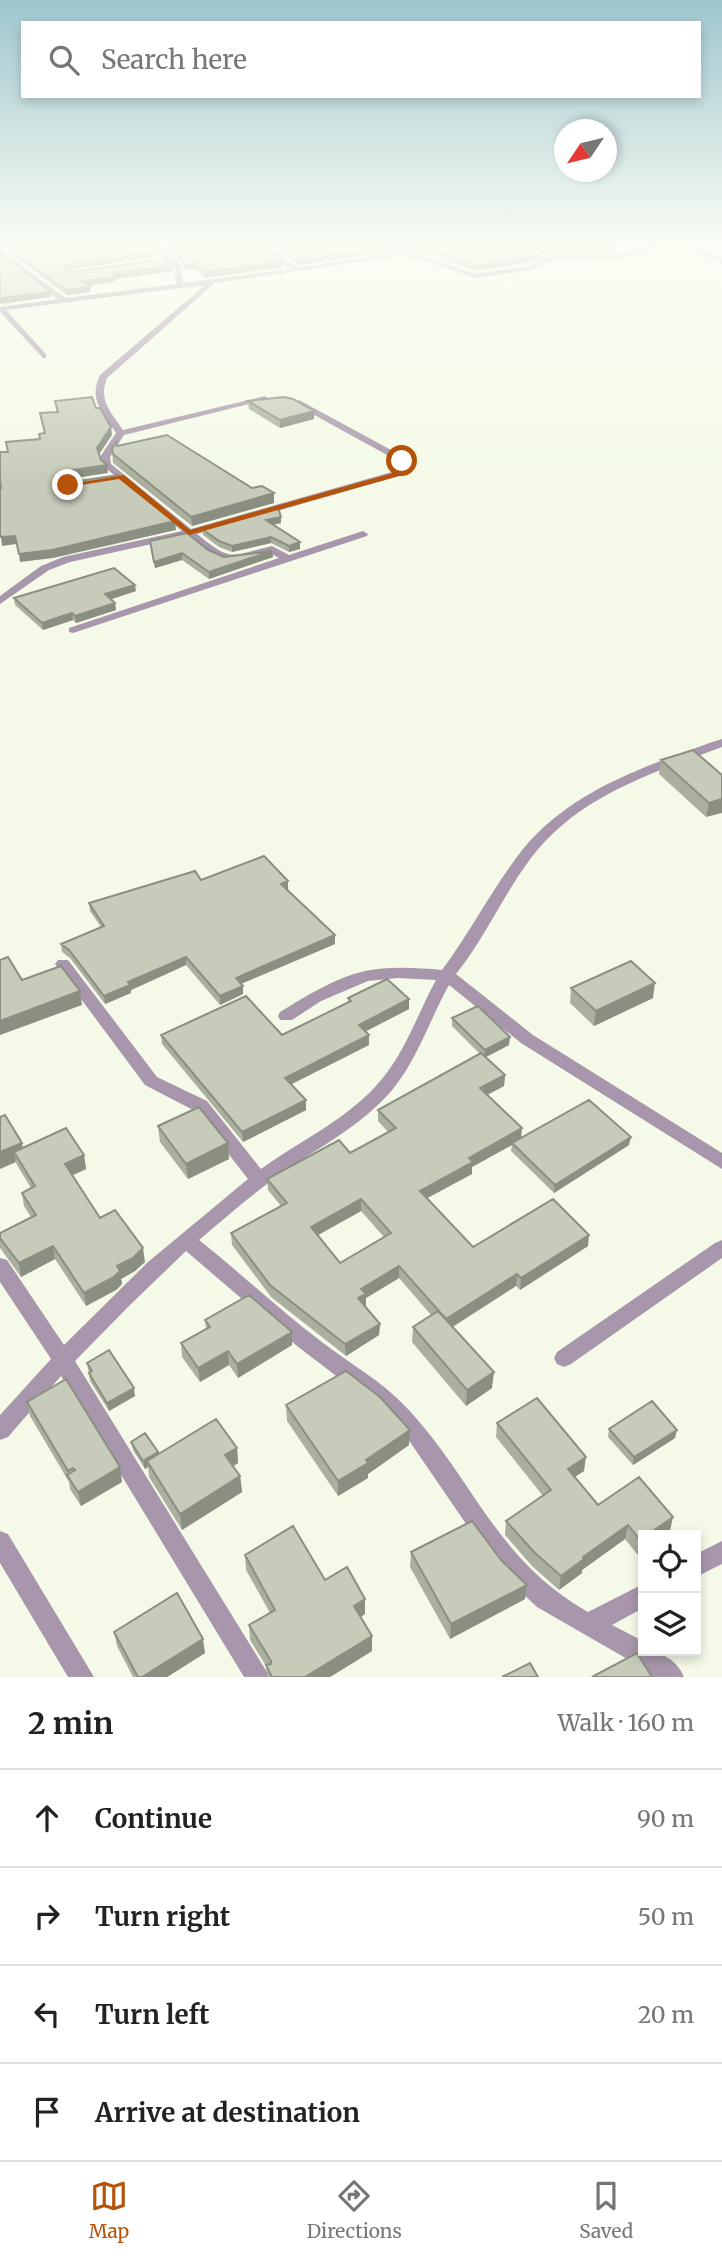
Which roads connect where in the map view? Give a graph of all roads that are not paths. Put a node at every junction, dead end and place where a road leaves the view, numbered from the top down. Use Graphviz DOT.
graph roads {
  1 [pos="16,325"];
  2 [pos="161,325"];
  3 [pos="43,356"];
  4 [pos="276,399"];
  5 [pos="291,400"];
  6 [pos="121,433"];
  7 [pos="121,477"];
  8 [pos="108,479"];
  9 [pos="189,533"];
  10 [pos="363,534"];
  11 [pos="289,560"];
  12 [pos="0,601"];
  13 [pos="73,630"];
  14 [pos="722,743"];
  15 [pos="63,964"];
  16 [pos="447,975"];
  17 [pos="286,1016"];
  18 [pos="722,1162"];
  19 [pos="259,1180"];
  20 [pos="186,1240"];
  21 [pos="722,1248"];
  22 [pos="0,1266"];
  23 [pos="564,1358"];
  24 [pos="62,1359"];
  25 [pos="0,1430"];
  26 [pos="0,1542"];
  27 [pos="722,1552"];
  28 [pos="701,1563"];
  29 [pos="638,1598"];
  30 [pos="588,1625"];
  31 [pos="82,1677"];
  32 [pos="258,1677"];
  33 [pos="672,1677"];
  1 -- 3 [label="street"];
  2 -- 6 [label="street"];
  4 -- 6 [label="street"];
  5 -- 9 [label="street"];
  6 -- 7 [label="street"];
  7 -- 8 [label="street"];
  7 -- 9 [label="street"];
  9 -- 11 [label="street"];
  9 -- 12 [label="street"];
  10 -- 11 [label="street"];
  11 -- 13 [label="street"];
  14 -- 16 [label="street"];
  15 -- 19 [label="street"];
  16 -- 17 [label="street"];
  16 -- 18 [label="street"];
  16 -- 19 [label="street"];
  19 -- 20 [label="street"];
  20 -- 24 [label="street"];
  20 -- 30 [label="street"];
  21 -- 23 [label="street"];
  22 -- 24 [label="street"];
  24 -- 25 [label="street"];
  24 -- 32 [label="street"];
  26 -- 31 [label="street"];
  27 -- 28 [label="street"];
  29 -- 30 [label="street"];
  30 -- 33 [label="street"];
}
